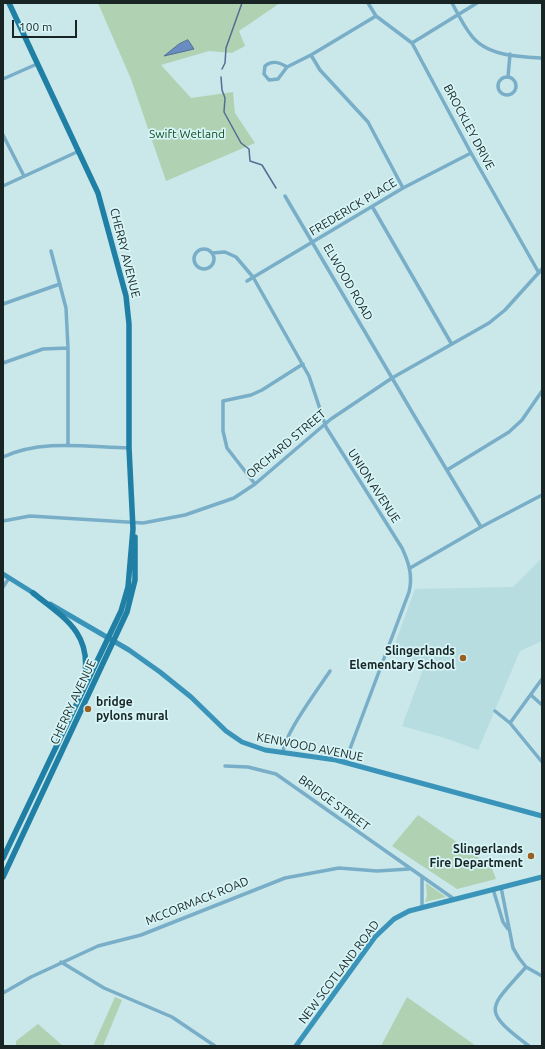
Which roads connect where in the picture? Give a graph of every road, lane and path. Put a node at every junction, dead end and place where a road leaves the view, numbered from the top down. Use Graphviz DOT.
graph roads {
  1 [pos="9,3"];
  2 [pos="368,3"];
  3 [pos="452,3"];
  4 [pos="477,3"];
  5 [pos="458,13"];
  6 [pos="376,16"];
  7 [pos="412,43"];
  8 [pos="510,54"];
  9 [pos="311,55"];
  10 [pos="542,58"];
  11 [pos="37,64"];
  12 [pos="286,67"];
  13 [pos="508,77"];
  14 [pos="3,79"];
  15 [pos="3,135"];
  16 [pos="79,152"];
  17 [pos="471,153"];
  18 [pos="24,176"];
  19 [pos="3,186"];
  20 [pos="403,188"];
  21 [pos="285,196"];
  22 [pos="373,208"];
  23 [pos="313,243"];
  24 [pos="51,251"];
  25 [pos="212,253"];
  26 [pos="542,269"];
  27 [pos="539,273"];
  28 [pos="253,277"];
  29 [pos="247,281"];
  30 [pos="60,284"];
  31 [pos="3,304"];
  32 [pos="452,343"];
  33 [pos="68,348"];
  34 [pos="3,363"];
  35 [pos="302,364"];
  36 [pos="392,378"];
  37 [pos="542,391"];
  38 [pos="325,424"];
  39 [pos="68,446"];
  40 [pos="129,448"];
  41 [pos="3,457"];
  42 [pos="447,470"];
  43 [pos="255,484"];
  44 [pos="542,495"];
  45 [pos="3,521"];
  46 [pos="133,526"];
  47 [pos="481,527"];
  48 [pos="410,568"];
  49 [pos="3,574"];
  50 [pos="9,578"];
  51 [pos="3,586"];
  52 [pos="33,593"];
  53 [pos="108,638"];
  54 [pos="114,642"];
  55 [pos="330,671"];
  56 [pos="542,679"];
  57 [pos="82,690"];
  58 [pos="531,694"];
  59 [pos="542,705"];
  60 [pos="495,711"];
  61 [pos="510,722"];
  62 [pos="283,752"];
  63 [pos="345,762"];
  64 [pos="542,762"];
  65 [pos="225,766"];
  66 [pos="542,816"];
  67 [pos="3,858"];
  68 [pos="409,869"];
  69 [pos="542,876"];
  70 [pos="3,877"];
  71 [pos="422,878"];
  72 [pos="501,887"];
  73 [pos="494,889"];
  74 [pos="454,899"];
  75 [pos="422,907"];
  76 [pos="508,929"];
  77 [pos="61,962"];
  78 [pos="526,967"];
  79 [pos="542,976"];
  80 [pos="3,993"];
  81 [pos="215,1046"];
  82 [pos="296,1046"];
  83 [pos="529,1046"];
  1 -- 11 [label="main road, CHERRY AVENUE"];
  2 -- 6 [label="street, BROCKLEY DRIVE"];
  3 -- 5 [label="street"];
  4 -- 5 [label="street"];
  5 -- 7 [label="street"];
  5 -- 8 [label="street"];
  6 -- 7 [label="street, BROCKLEY DRIVE"];
  6 -- 9 [label="street"];
  7 -- 17 [label="street, BROCKLEY DRIVE"];
  8 -- 10 [label="street"];
  8 -- 13 [label="street"];
  9 -- 12 [label="street"];
  9 -- 20 [label="street"];
  11 -- 14 [label="street"];
  11 -- 16 [label="main road, CHERRY AVENUE"];
  12 -- 12 [label="street"];
  13 -- 13 [label="street"];
  15 -- 18 [label="street"];
  16 -- 18 [label="street"];
  16 -- 40 [label="main road, CHERRY AVENUE"];
  17 -- 20 [label="street, FREDERICK PLACE"];
  17 -- 27 [label="street, BROCKLEY DRIVE"];
  18 -- 19 [label="street"];
  20 -- 22 [label="street, FREDERICK PLACE"];
  21 -- 23 [label="street, ELWOOD ROAD"];
  22 -- 23 [label="street, FREDERICK PLACE"];
  22 -- 32 [label="street"];
  23 -- 28 [label="street, FREDERICK PLACE"];
  23 -- 36 [label="street, ELWOOD ROAD"];
  24 -- 30 [label="street"];
  25 -- 25 [label="street, UNION AVENUE"];
  25 -- 28 [label="street, UNION AVENUE"];
  26 -- 27 [label="street, ORCHARD STREET"];
  27 -- 32 [label="street, ORCHARD STREET"];
  28 -- 29 [label="street, FREDERICK PLACE"];
  28 -- 35 [label="street, UNION AVENUE"];
  30 -- 31 [label="street"];
  30 -- 33 [label="street"];
  32 -- 36 [label="street, ORCHARD STREET"];
  33 -- 34 [label="street"];
  33 -- 39 [label="street"];
  35 -- 38 [label="street, UNION AVENUE"];
  35 -- 43 [label="street"];
  36 -- 38 [label="street, ORCHARD STREET"];
  36 -- 42 [label="street, ELWOOD ROAD"];
  37 -- 42 [label="street"];
  38 -- 43 [label="street, ORCHARD STREET"];
  38 -- 48 [label="street, UNION AVENUE"];
  39 -- 40 [label="street"];
  39 -- 41 [label="street"];
  40 -- 46 [label="main road, CHERRY AVENUE"];
  42 -- 47 [label="street, ELWOOD ROAD"];
  43 -- 46 [label="street, ORCHARD STREET"];
  44 -- 47 [label="street"];
  45 -- 46 [label="street, ORCHARD STREET"];
  46 -- 53 [label="main road, CHERRY AVENUE"];
  46 -- 54 [label="main road, CHERRY AVENUE"];
  47 -- 48 [label="street"];
  48 -- 63 [label="street, UNION AVENUE"];
  49 -- 50 [label="main road, KENWOOD AVENUE"];
  50 -- 51 [label="street"];
  50 -- 52 [label="main road, KENWOOD AVENUE"];
  52 -- 53 [label="main road, KENWOOD AVENUE"];
  52 -- 57 [label="main road"];
  53 -- 54 [label="main road, KENWOOD AVENUE"];
  53 -- 57 [label="main road, CHERRY AVENUE"];
  54 -- 62 [label="main road, KENWOOD AVENUE"];
  54 -- 70 [label="main road, CHERRY AVENUE"];
  55 -- 62 [label="street"];
  56 -- 58 [label="street"];
  57 -- 67 [label="main road, CHERRY AVENUE"];
  58 -- 59 [label="street"];
  58 -- 61 [label="street"];
  60 -- 61 [label="street"];
  61 -- 64 [label="street"];
  62 -- 63 [label="main road, KENWOOD AVENUE"];
  63 -- 66 [label="main road, KENWOOD AVENUE"];
  65 -- 68 [label="street, BRIDGE STREET"];
  68 -- 71 [label="street, BRIDGE STREET"];
  68 -- 77 [label="street, MCCORMACK ROAD"];
  69 -- 72 [label="main road, NEW SCOTLAND ROAD"];
  71 -- 74 [label="street, BRIDGE STREET"];
  71 -- 75 [label="street"];
  72 -- 73 [label="main road, NEW SCOTLAND ROAD"];
  72 -- 76 [label="street"];
  73 -- 74 [label="main road, NEW SCOTLAND ROAD"];
  73 -- 76 [label="street"];
  74 -- 75 [label="main road, NEW SCOTLAND ROAD"];
  75 -- 82 [label="main road, NEW SCOTLAND ROAD"];
  76 -- 78 [label="street"];
  77 -- 80 [label="street, MCCORMACK ROAD"];
  77 -- 81 [label="street"];
  78 -- 79 [label="street"];
  78 -- 83 [label="street"];
}
